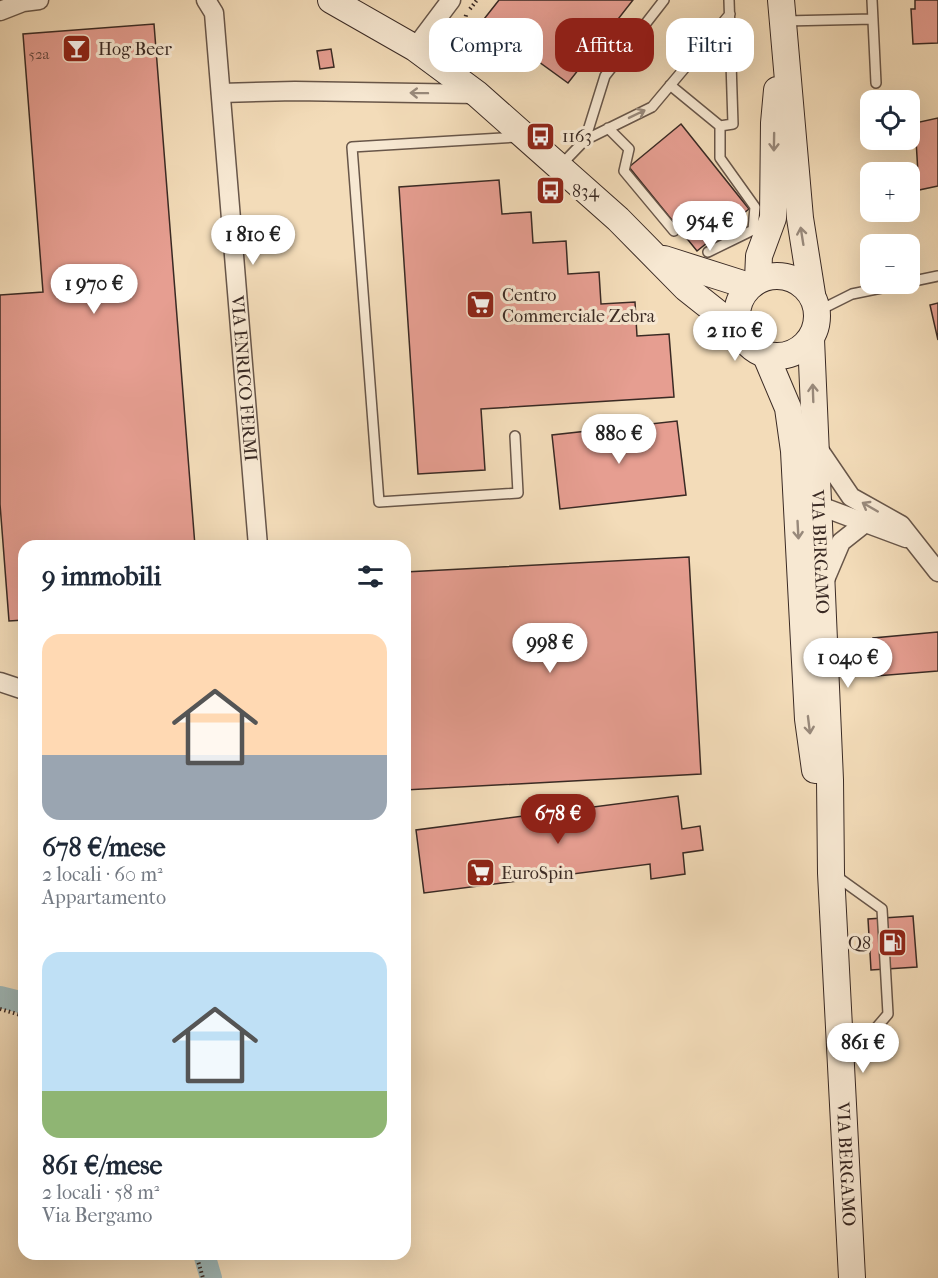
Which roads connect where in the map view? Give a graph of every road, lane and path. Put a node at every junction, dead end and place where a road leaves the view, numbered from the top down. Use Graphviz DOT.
graph roads {
  1 [pos="39,0"];
  2 [pos="206,0"];
  3 [pos="331,0"];
  4 [pos="451,0"];
  5 [pos="664,0"];
  6 [pos="729,0"];
  7 [pos="872,0"];
  8 [pos="781,10"];
  9 [pos="0,11"];
  10 [pos="730,14"];
  11 [pos="873,19"];
  12 [pos="415,48"];
  13 [pos="876,83"];
  14 [pos="670,84"];
  15 [pos="221,93"];
  16 [pos="477,94"];
  17 [pos="720,126"];
  18 [pos="608,128"];
  19 [pos="526,136"];
  20 [pos="585,140"];
  21 [pos="560,167"];
  22 [pos="674,231"];
  23 [pos="708,252"];
  24 [pos="658,257"];
  25 [pos="938,276"];
  26 [pos="920,280"];
  27 [pos="754,283"];
  28 [pos="860,292"];
  29 [pos="815,302"];
  30 [pos="739,330"];
  31 [pos="811,339"];
  32 [pos="766,356"];
  33 [pos="515,436"];
  34 [pos="805,449"];
  35 [pos="820,506"];
  36 [pos="865,524"];
  37 [pos="258,540"];
  38 [pos="915,543"];
  39 [pos="938,572"];
  40 [pos="822,586"];
  41 [pos="0,682"];
  42 [pos="18,688"];
  43 [pos="831,873"];
  44 [pos="0,1009"];
  45 [pos="18,1014"];
  46 [pos="841,1069"];
  47 [pos="198,1260"];
  48 [pos="203,1278"];
  49 [pos="852,1278"];
  1 -- 9 [label="street"];
  2 -- 15 [label="street, VIA ENRICO FERMI"];
  3 -- 12 [label="main road"];
  4 -- 12 [label="street"];
  5 -- 20 [label="lane"];
  6 -- 10 [label="lane"];
  7 -- 11 [label="lane"];
  8 -- 11 [label="lane"];
  8 -- 27 [label="main road, one-way"];
  29 -- 8 [label="main road, one-way"];
  10 -- 14 [label="lane"];
  10 -- 17 [label="lane"];
  11 -- 13 [label="lane"];
  12 -- 16 [label="main road"];
  14 -- 17 [label="lane"];
  18 -- 14 [label="lane, one-way"];
  16 -- 15 [label="street, one-way"];
  15 -- 37 [label="street, VIA ENRICO FERMI"];
  16 -- 19 [label="main road"];
  17 -- 23 [label="lane"];
  18 -- 20 [label="lane"];
  18 -- 22 [label="lane"];
  19 -- 21 [label="main road"];
  19 -- 33 [label="lane"];
  20 -- 21 [label="lane"];
  21 -- 24 [label="main road"];
  24 -- 27 [label="main road"];
  24 -- 30 [label="main road"];
  25 -- 26 [label="lane"];
  27 -- 29 [label="main road"];
  27 -- 30 [label="main road"];
  28 -- 29 [label="lane"];
  29 -- 31 [label="main road"];
  30 -- 32 [label="main road"];
  31 -- 32 [label="main road"];
  34 -- 31 [label="main road, VIA BERGAMO, one-way"];
  32 -- 34 [label="main road, VIA BERGAMO"];
  34 -- 35 [label="main road, VIA BERGAMO"];
  38 -- 34 [label="street, one-way"];
  34 -- 43 [label="main road, VIA BERGAMO, one-way"];
  35 -- 36 [label="street"];
  35 -- 40 [label="main road, VIA BERGAMO"];
  36 -- 38 [label="street"];
  36 -- 40 [label="street"];
  38 -- 39 [label="street"];
  40 -- 43 [label="main road, VIA BERGAMO"];
  41 -- 42 [label="street"];
  43 -- 46 [label="main road, VIA BERGAMO"];
  43 -- 46 [label="lane"];
  44 -- 45 [label="path"];
  46 -- 49 [label="main road, VIA BERGAMO"];
  47 -- 48 [label="path"];
}
